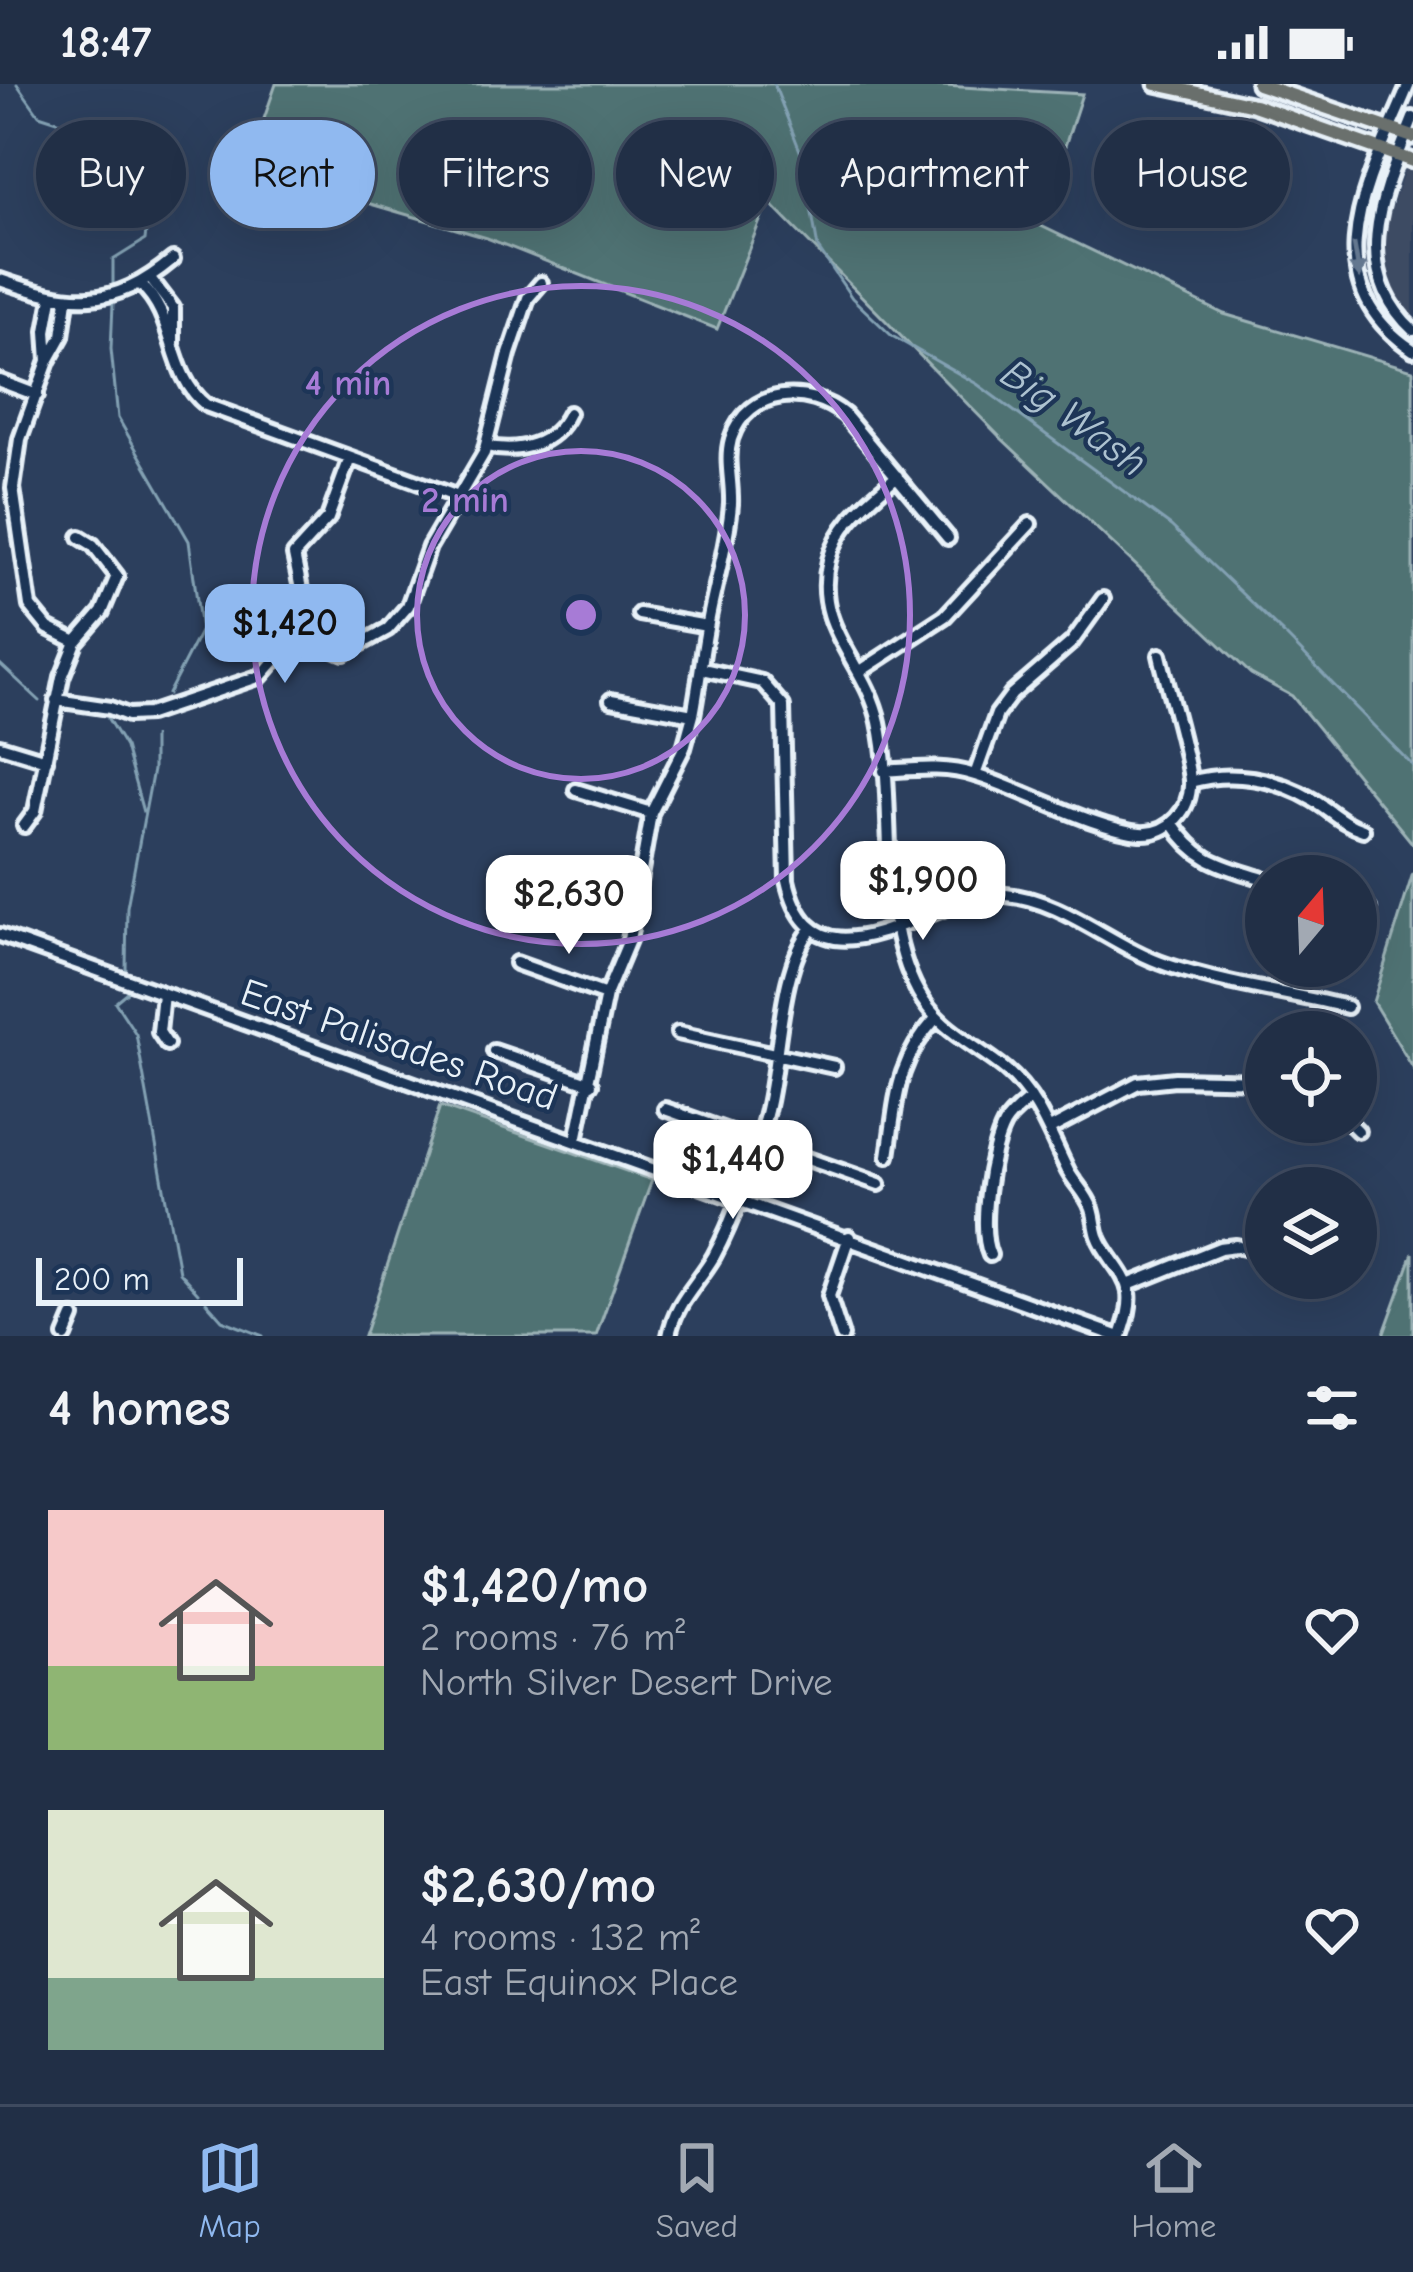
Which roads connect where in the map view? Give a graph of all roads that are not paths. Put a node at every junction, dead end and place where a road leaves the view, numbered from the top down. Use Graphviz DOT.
graph roads {
  1 [pos="1156,84"];
  2 [pos="1258,84"];
  3 [pos="1408,84"];
  4 [pos="1413,118"];
  5 [pos="1390,129"];
  6 [pos="1410,136"];
  7 [pos="1381,148"];
  8 [pos="1399,155"];
  9 [pos="1413,161"];
  10 [pos="173,259"];
  11 [pos="0,280"];
  12 [pos="146,281"];
  13 [pos="541,283"];
  14 [pos="52,298"];
  15 [pos="67,300"];
  16 [pos="1413,329"];
  17 [pos="1413,350"];
  18 [pos="48,361"];
  19 [pos="0,381"];
  20 [pos="37,395"];
  21 [pos="569,413"];
  22 [pos="486,446"];
  23 [pos="350,458"];
  24 [pos="897,476"];
  25 [pos="458,497"];
  26 [pos="1030,524"];
  27 [pos="80,537"];
  28 [pos="948,538"];
  29 [pos="1103,599"];
  30 [pos="639,614"];
  31 [pos="707,626"];
  32 [pos="292,632"];
  33 [pos="76,642"];
  34 [pos="1160,655"];
  35 [pos="702,669"];
  36 [pos="860,672"];
  37 [pos="56,700"];
  38 [pos="611,700"];
  39 [pos="693,715"];
  40 [pos="0,746"];
  41 [pos="46,760"];
  42 [pos="884,771"];
  43 [pos="975,775"];
  44 [pos="1190,782"];
  45 [pos="576,790"];
  46 [pos="651,813"];
  47 [pos="1173,824"];
  48 [pos="24,826"];
  49 [pos="1363,830"];
  50 [pos="553,872"];
  51 [pos="1245,873"];
  52 [pos="638,892"];
  53 [pos="897,927"];
  54 [pos="812,928"];
  55 [pos="0,935"];
  56 [pos="516,963"];
  57 [pos="163,994"];
  58 [pos="606,995"];
  59 [pos="1347,1007"];
  60 [pos="937,1018"];
  61 [pos="678,1033"];
  62 [pos="167,1044"];
  63 [pos="494,1051"];
  64 [pos="777,1056"];
  65 [pos="835,1067"];
  66 [pos="1245,1080"];
  67 [pos="591,1084"];
  68 [pos="1031,1098"];
  69 [pos="665,1109"];
  70 [pos="1050,1130"];
  71 [pos="576,1139"];
  72 [pos="758,1141"];
  73 [pos="887,1156"];
  74 [pos="879,1184"];
  75 [pos="738,1199"];
  76 [pos="849,1237"];
  77 [pos="1245,1248"];
  78 [pos="990,1255"];
  79 [pos="1128,1285"];
  80 [pos="73,1317"];
  81 [pos="65,1336"];
  82 [pos="669,1336"];
  83 [pos="842,1336"];
  84 [pos="1119,1336"];
  1 -- 7 [label="main road"];
  2 -- 5 [label="main road"];
  3 -- 5 [label="street"];
  4 -- 6 [label="street"];
  5 -- 6 [label="main road"];
  5 -- 7 [label="street"];
  6 -- 8 [label="street"];
  7 -- 8 [label="main road"];
  7 -- 17 [label="street, one-way"];
  8 -- 9 [label="main road"];
  8 -- 16 [label="street"];
  10 -- 12 [label="street"];
  11 -- 14 [label="street"];
  12 -- 15 [label="street"];
  12 -- 23 [label="street"];
  13 -- 22 [label="street"];
  14 -- 15 [label="street"];
  14 -- 18 [label="street"];
  15 -- 18 [label="street"];
  18 -- 20 [label="street"];
  19 -- 20 [label="street"];
  20 -- 33 [label="street"];
  21 -- 22 [label="street"];
  22 -- 25 [label="street"];
  23 -- 25 [label="street"];
  23 -- 32 [label="street"];
  24 -- 28 [label="street"];
  24 -- 31 [label="street"];
  24 -- 36 [label="street"];
  25 -- 32 [label="street"];
  26 -- 36 [label="street"];
  27 -- 33 [label="street"];
  29 -- 43 [label="street"];
  30 -- 31 [label="street"];
  31 -- 35 [label="street"];
  32 -- 37 [label="street"];
  33 -- 37 [label="street"];
  34 -- 44 [label="street"];
  35 -- 39 [label="street"];
  35 -- 54 [label="street"];
  36 -- 42 [label="street"];
  37 -- 41 [label="street"];
  38 -- 39 [label="street"];
  39 -- 46 [label="street"];
  40 -- 41 [label="street"];
  41 -- 48 [label="street"];
  42 -- 43 [label="street"];
  42 -- 53 [label="street"];
  43 -- 47 [label="street"];
  44 -- 47 [label="street"];
  44 -- 49 [label="street"];
  45 -- 46 [label="street"];
  46 -- 52 [label="street"];
  47 -- 51 [label="street"];
  50 -- 52 [label="street"];
  52 -- 58 [label="street"];
  53 -- 54 [label="street"];
  53 -- 59 [label="street"];
  53 -- 60 [label="street"];
  54 -- 64 [label="street"];
  55 -- 57 [label="street, East Palisades Road"];
  56 -- 58 [label="street"];
  57 -- 62 [label="street"];
  57 -- 71 [label="street, East Palisades Road"];
  58 -- 67 [label="street"];
  60 -- 68 [label="street"];
  60 -- 73 [label="street"];
  61 -- 64 [label="street"];
  63 -- 67 [label="street"];
  64 -- 65 [label="street"];
  64 -- 72 [label="street"];
  66 -- 70 [label="street"];
  67 -- 71 [label="street"];
  68 -- 70 [label="street"];
  68 -- 78 [label="street"];
  69 -- 72 [label="street"];
  70 -- 79 [label="street"];
  71 -- 75 [label="street, East Palisades Road"];
  72 -- 74 [label="street"];
  72 -- 75 [label="street"];
  75 -- 76 [label="street, East Palisades Road"];
  75 -- 82 [label="street"];
  76 -- 83 [label="street"];
  76 -- 84 [label="street, East Palisades Road"];
  77 -- 79 [label="street"];
  79 -- 84 [label="street"];
  80 -- 81 [label="street"];
}
